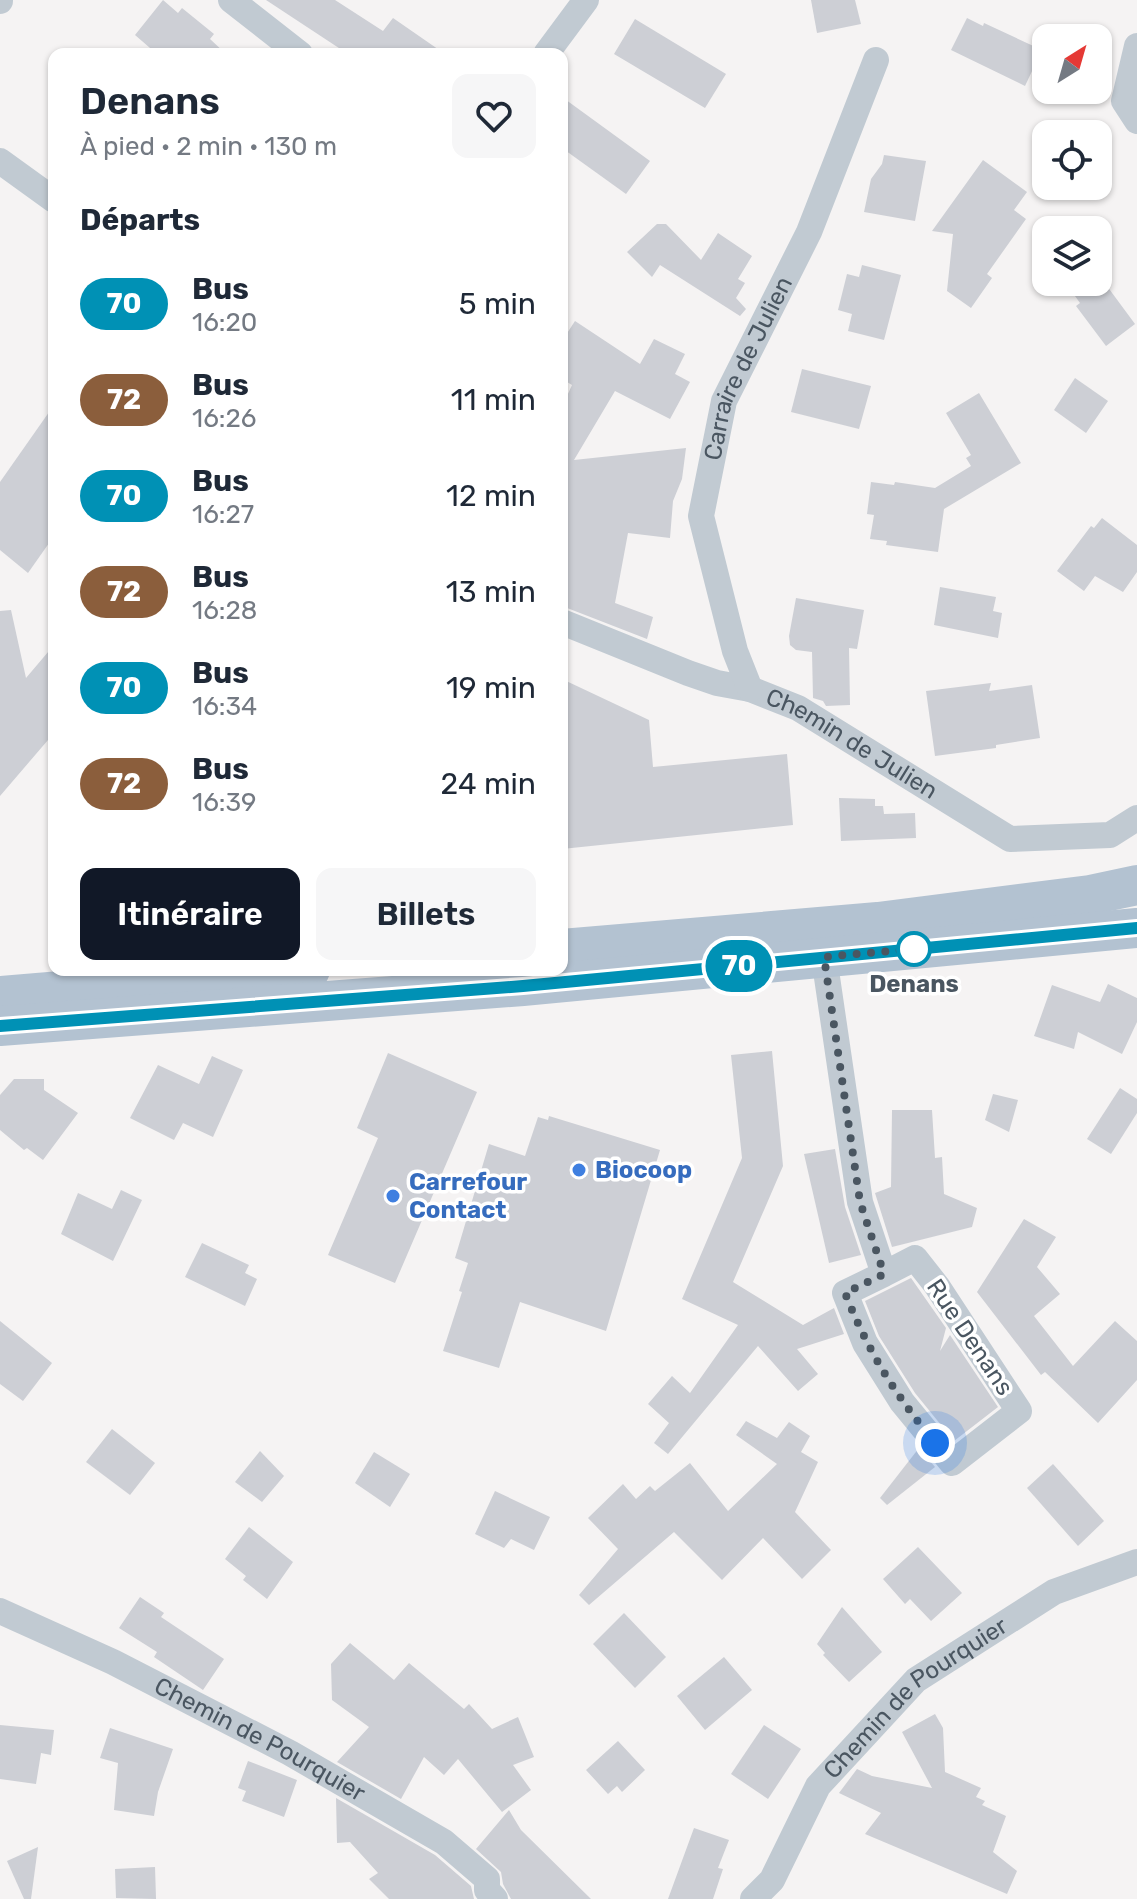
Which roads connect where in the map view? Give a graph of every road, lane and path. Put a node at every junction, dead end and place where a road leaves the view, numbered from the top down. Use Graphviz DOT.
graph roads {
  1 [pos="231,0"];
  2 [pos="586,0"];
  3 [pos="1137,46"];
  4 [pos="287,48"];
  5 [pos="550,48"];
  6 [pos="876,60"];
  7 [pos="1137,121"];
  8 [pos="0,161"];
  9 [pos="48,196"];
  10 [pos="568,624"];
  11 [pos="750,689"];
  12 [pos="1137,818"];
  13 [pos="1137,885"];
  14 [pos="1137,928"];
  15 [pos="568,948"];
  16 [pos="824,957"];
  17 [pos="238,976"];
  18 [pos="0,996"];
  19 [pos="0,1026"];
  20 [pos="884,1274"];
  21 [pos="1137,1562"];
  22 [pos="0,1611"];
  23 [pos="778,1890"];
  24 [pos="495,1899"];
  25 [pos="753,1899"];
  1 -- 4 [label="street"];
  2 -- 5 [label="street"];
  3 -- 7 [label="street"];
  6 -- 11 [label="street, Carraire de Julien"];
  8 -- 9 [label="street"];
  10 -- 11 [label="street, Chemin de Julien"];
  11 -- 12 [label="street, Chemin de Julien"];
  13 -- 15 [label="main road"];
  14 -- 16 [label="main road"];
  16 -- 19 [label="main road"];
  16 -- 20 [label="street"];
  17 -- 18 [label="main road"];
  20 -- 20 [label="street, Rue Denans"];
  21 -- 23 [label="street, Chemin de Pourquier"];
  22 -- 24 [label="street, Chemin de Pourquier"];
  23 -- 25 [label="street, Chemin de Pourquier"];
}
